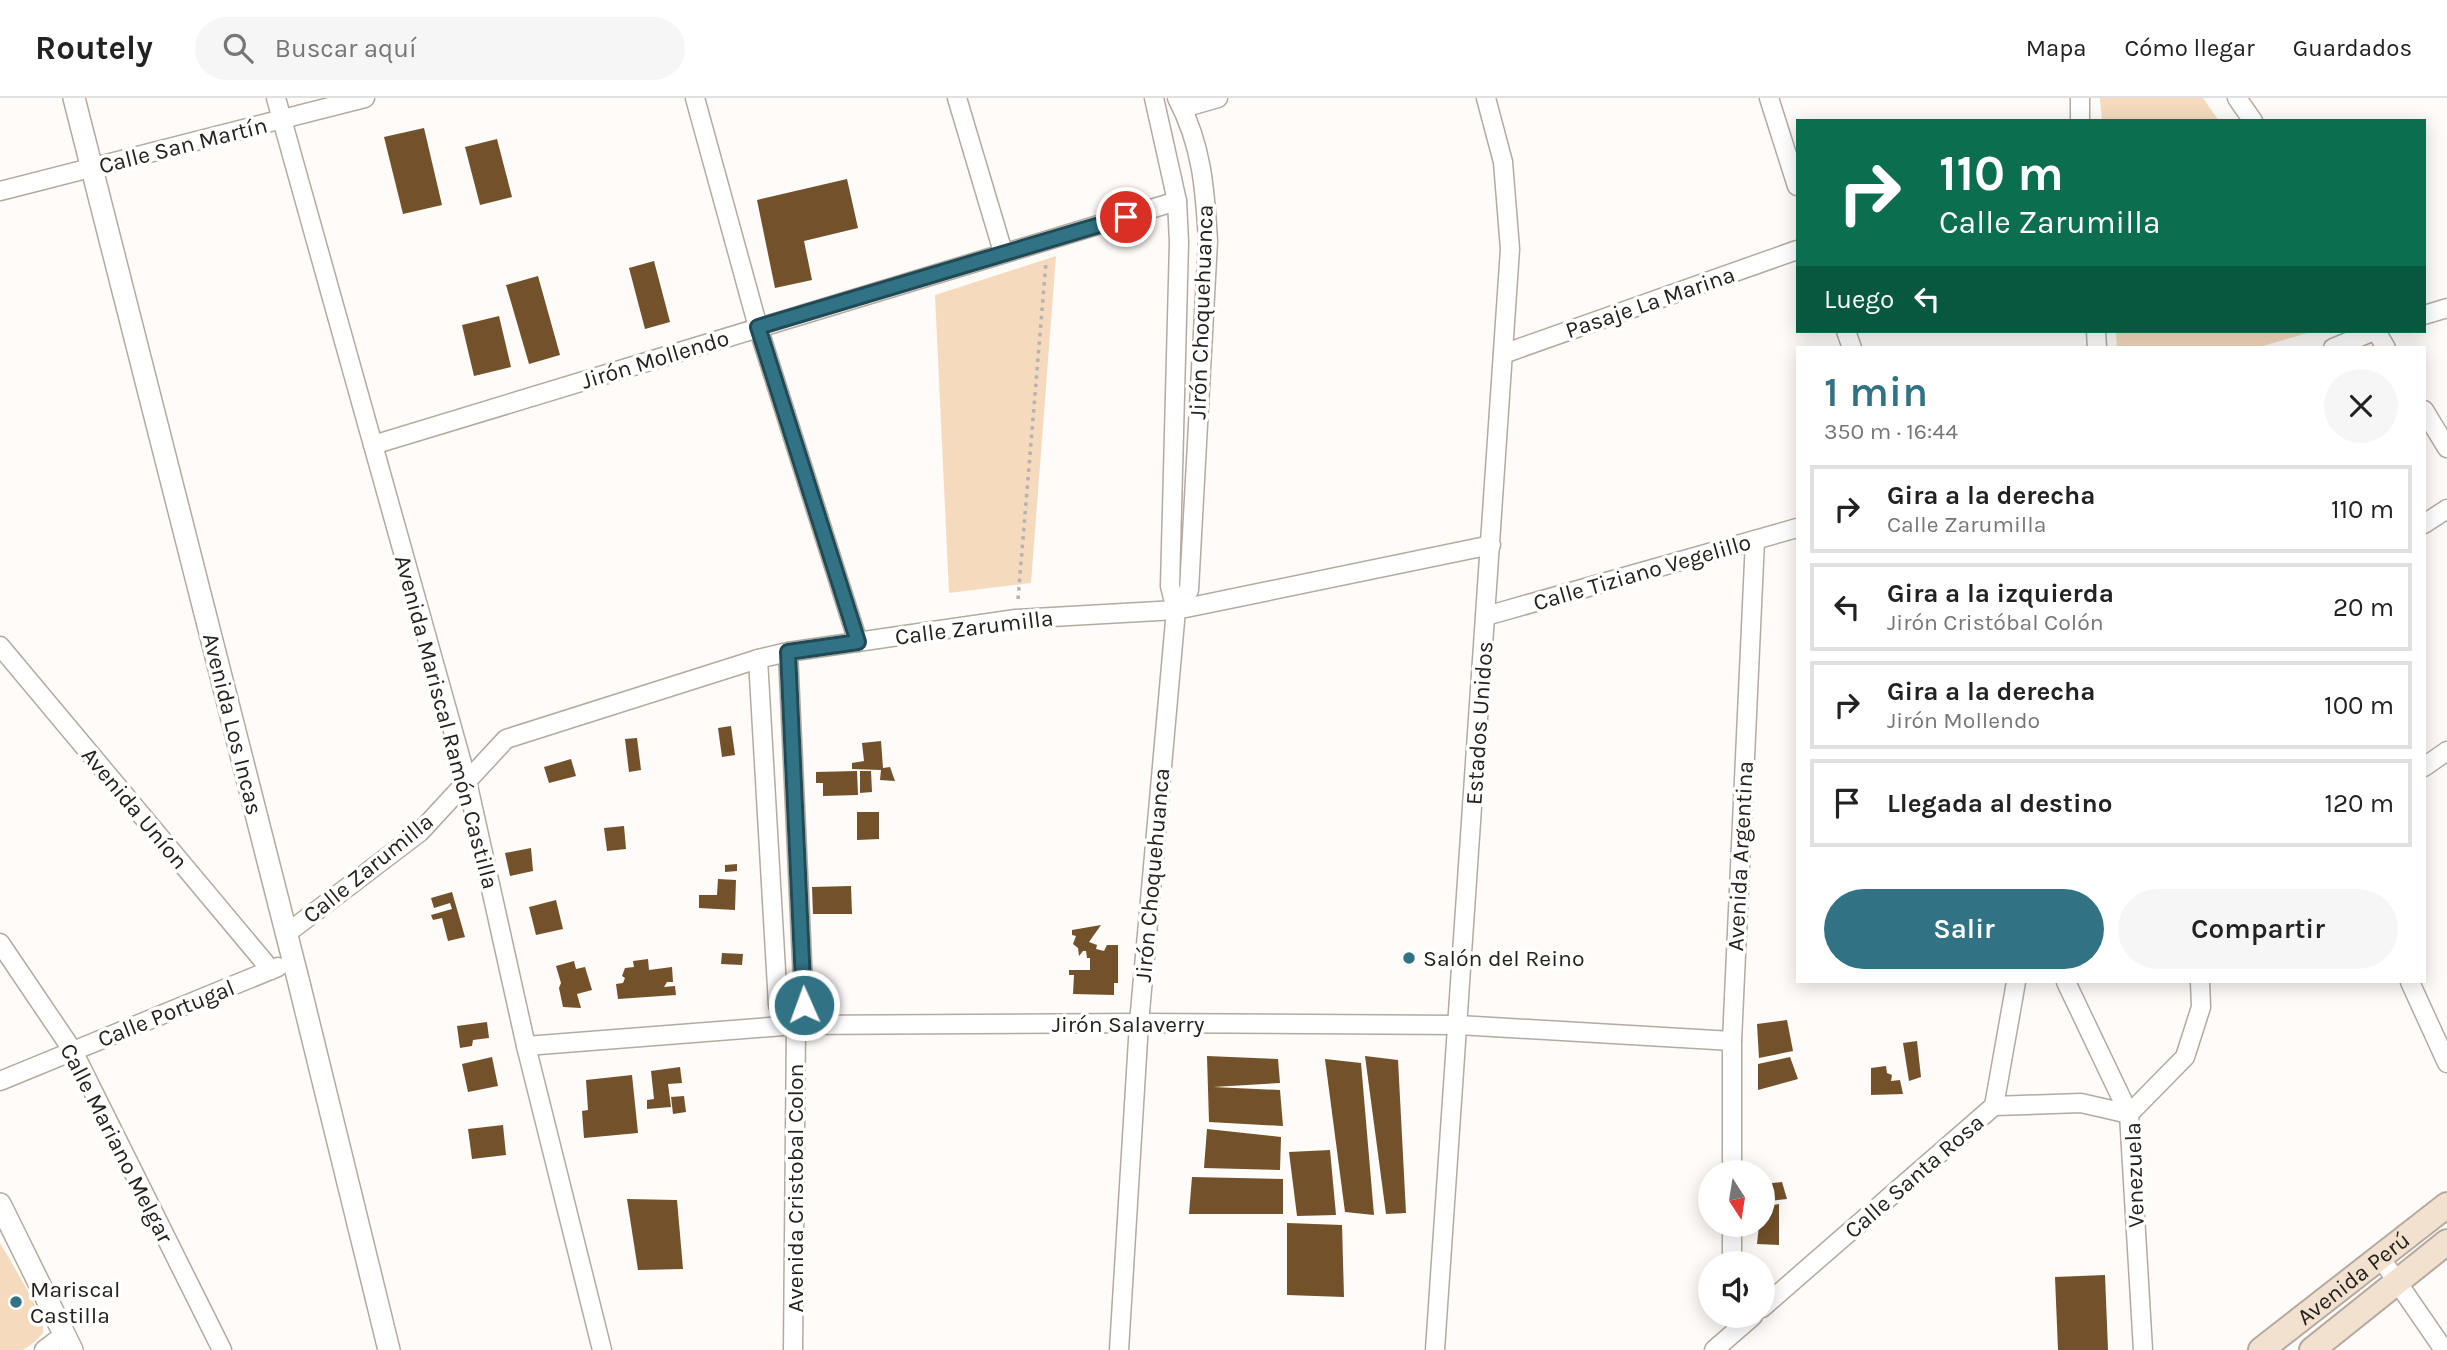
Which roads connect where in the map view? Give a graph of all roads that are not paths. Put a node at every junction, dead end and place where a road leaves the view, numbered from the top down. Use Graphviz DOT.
graph roads {
  1 [pos="74,98"];
  2 [pos="276,98"];
  3 [pos="365,98"];
  4 [pos="695,98"];
  5 [pos="957,98"];
  6 [pos="1154,98"];
  7 [pos="1218,98"];
  8 [pos="1486,98"];
  9 [pos="1769,98"];
  10 [pos="2080,98"];
  11 [pos="2237,98"];
  12 [pos="1180,103"];
  13 [pos="2080,119"];
  14 [pos="2252,119"];
  15 [pos="282,120"];
  16 [pos="92,168"];
  17 [pos="1796,183"];
  18 [pos="0,191"];
  19 [pos="1177,201"];
  20 [pos="1796,250"];
  21 [pos="1003,252"];
  22 [pos="2447,308"];
  23 [pos="2426,314"];
  24 [pos="758,327"];
  25 [pos="2370,333"];
  26 [pos="2338,346"];
  27 [pos="1503,354"];
  28 [pos="2426,413"];
  29 [pos="373,445"];
  30 [pos="2447,448"];
  31 [pos="2447,509"];
  32 [pos="2426,523"];
  33 [pos="1796,528"];
  34 [pos="1755,540"];
  35 [pos="1491,545"];
  36 [pos="1176,610"];
  37 [pos="1486,616"];
  38 [pos="858,642"];
  39 [pos="0,646"];
  40 [pos="788,652"];
  41 [pos="758,659"];
  42 [pos="2447,751"];
  43 [pos="2426,766"];
  44 [pos="467,781"];
  45 [pos="286,934"];
  46 [pos="0,943"];
  47 [pos="293,961"];
  48 [pos="271,970"];
  49 [pos="2016,983"];
  50 [pos="2066,983"];
  51 [pos="2200,983"];
  52 [pos="2410,983"];
  53 [pos="1139,1023"];
  54 [pos="796,1025"];
  55 [pos="1458,1025"];
  56 [pos="1731,1041"];
  57 [pos="526,1046"];
  58 [pos="73,1051"];
  59 [pos="2447,1063"];
  60 [pos="0,1081"];
  61 [pos="1994,1106"];
  62 [pos="2129,1114"];
  63 [pos="1732,1160"];
  64 [pos="0,1204"];
  65 [pos="2447,1205"];
  66 [pos="2447,1242"];
  67 [pos="2380,1257"];
  68 [pos="2396,1283"];
  69 [pos="1775,1297"];
  70 [pos="1732,1333"];
  71 [pos="68,1343"];
  72 [pos="44,1350"];
  73 [pos="222,1350"];
  74 [pos="388,1350"];
  75 [pos="602,1350"];
  76 [pos="793,1350"];
  77 [pos="1119,1350"];
  78 [pos="1435,1350"];
  79 [pos="1714,1350"];
  80 [pos="2143,1350"];
  81 [pos="2261,1350"];
  82 [pos="2312,1350"];
  83 [pos="2444,1350"];
  1 -- 16 [label="street, Avenida Los Incas"];
  2 -- 15 [label="street, Avenida Mariscal Ramón Castilla"];
  3 -- 15 [label="street, Calle San Martín"];
  4 -- 24 [label="street"];
  5 -- 21 [label="street"];
  6 -- 19 [label="street, Jirón Choquehuanca"];
  7 -- 12 [label="street"];
  8 -- 27 [label="street, Estados Unidos"];
  9 -- 17 [label="street"];
  10 -- 13 [label="street"];
  11 -- 14 [label="street"];
  12 -- 36 [label="street, Jirón Choquehuanca"];
  15 -- 16 [label="street, Calle San Martín"];
  15 -- 29 [label="street, Avenida Mariscal Ramón Castilla"];
  16 -- 18 [label="street, Calle San Martín"];
  16 -- 45 [label="street, Avenida Los Incas"];
  19 -- 21 [label="street, Jirón Mollendo"];
  19 -- 36 [label="street, Jirón Choquehuanca"];
  20 -- 27 [label="street, Pasaje La Marina"];
  21 -- 24 [label="street, Jirón Mollendo"];
  22 -- 23 [label="street"];
  24 -- 29 [label="street, Jirón Mollendo"];
  24 -- 38 [label="street"];
  25 -- 26 [label="street"];
  27 -- 35 [label="street, Estados Unidos"];
  28 -- 30 [label="street"];
  29 -- 44 [label="street, Avenida Mariscal Ramón Castilla"];
  31 -- 32 [label="street"];
  33 -- 34 [label="street, Calle Tiziano Vegelillo"];
  34 -- 37 [label="street, Calle Tiziano Vegelillo"];
  34 -- 56 [label="street, Avenida Argentina"];
  35 -- 36 [label="street, Calle Zarumilla"];
  35 -- 37 [label="street, Estados Unidos"];
  36 -- 38 [label="street, Calle Zarumilla"];
  36 -- 53 [label="street, Jirón Choquehuanca"];
  37 -- 55 [label="street, Estados Unidos"];
  38 -- 40 [label="street, Calle Zarumilla"];
  39 -- 48 [label="street, Avenida Uníon"];
  40 -- 41 [label="street, Calle Zarumilla"];
  40 -- 54 [label="street, Avenida Cristobal Colon"];
  41 -- 44 [label="street, Calle Zarumilla"];
  41 -- 54 [label="street"];
  42 -- 43 [label="street"];
  44 -- 45 [label="street, Calle Zarumilla"];
  44 -- 57 [label="street, Avenida Mariscal Ramón Castilla"];
  45 -- 47 [label="street, Avenida Los Incas"];
  46 -- 58 [label="street, Calle Mariano Melgar"];
  47 -- 48 [label="street, Calle Portugal"];
  47 -- 74 [label="street, Avenida Los Incas"];
  48 -- 58 [label="street, Calle Portugal"];
  49 -- 61 [label="street"];
  50 -- 62 [label="street"];
  51 -- 62 [label="street, Venezuela"];
  52 -- 59 [label="street"];
  53 -- 54 [label="street, Jirón Salaverry"];
  53 -- 55 [label="street, Jirón Salaverry"];
  53 -- 77 [label="street, Jirón Choquehuanca"];
  54 -- 57 [label="street, Jirón Salaverry"];
  54 -- 76 [label="street, Avenida Cristobal Colon"];
  55 -- 56 [label="street, Jirón Salaverry"];
  55 -- 78 [label="street, Estados Unidos"];
  56 -- 63 [label="street, Avenida Argentina"];
  57 -- 75 [label="street, Avenida Mariscal Ramón Castilla"];
  58 -- 60 [label="street, Calle Portugal"];
  58 -- 73 [label="street, Calle Mariano Melgar"];
  61 -- 62 [label="street, Calle Santa Rosa"];
  61 -- 69 [label="street, Calle Santa Rosa"];
  62 -- 80 [label="street, Venezuela"];
  64 -- 71 [label="street"];
  65 -- 67 [label="main road, Avenida Perú"];
  66 -- 68 [label="main road, Avenida Perú"];
  67 -- 68 [label="street"];
  67 -- 81 [label="main road, Avenida Perú"];
  68 -- 82 [label="main road, Avenida Perú"];
  68 -- 83 [label="street"];
  70 -- 79 [label="street"];
  71 -- 72 [label="street"];
}
